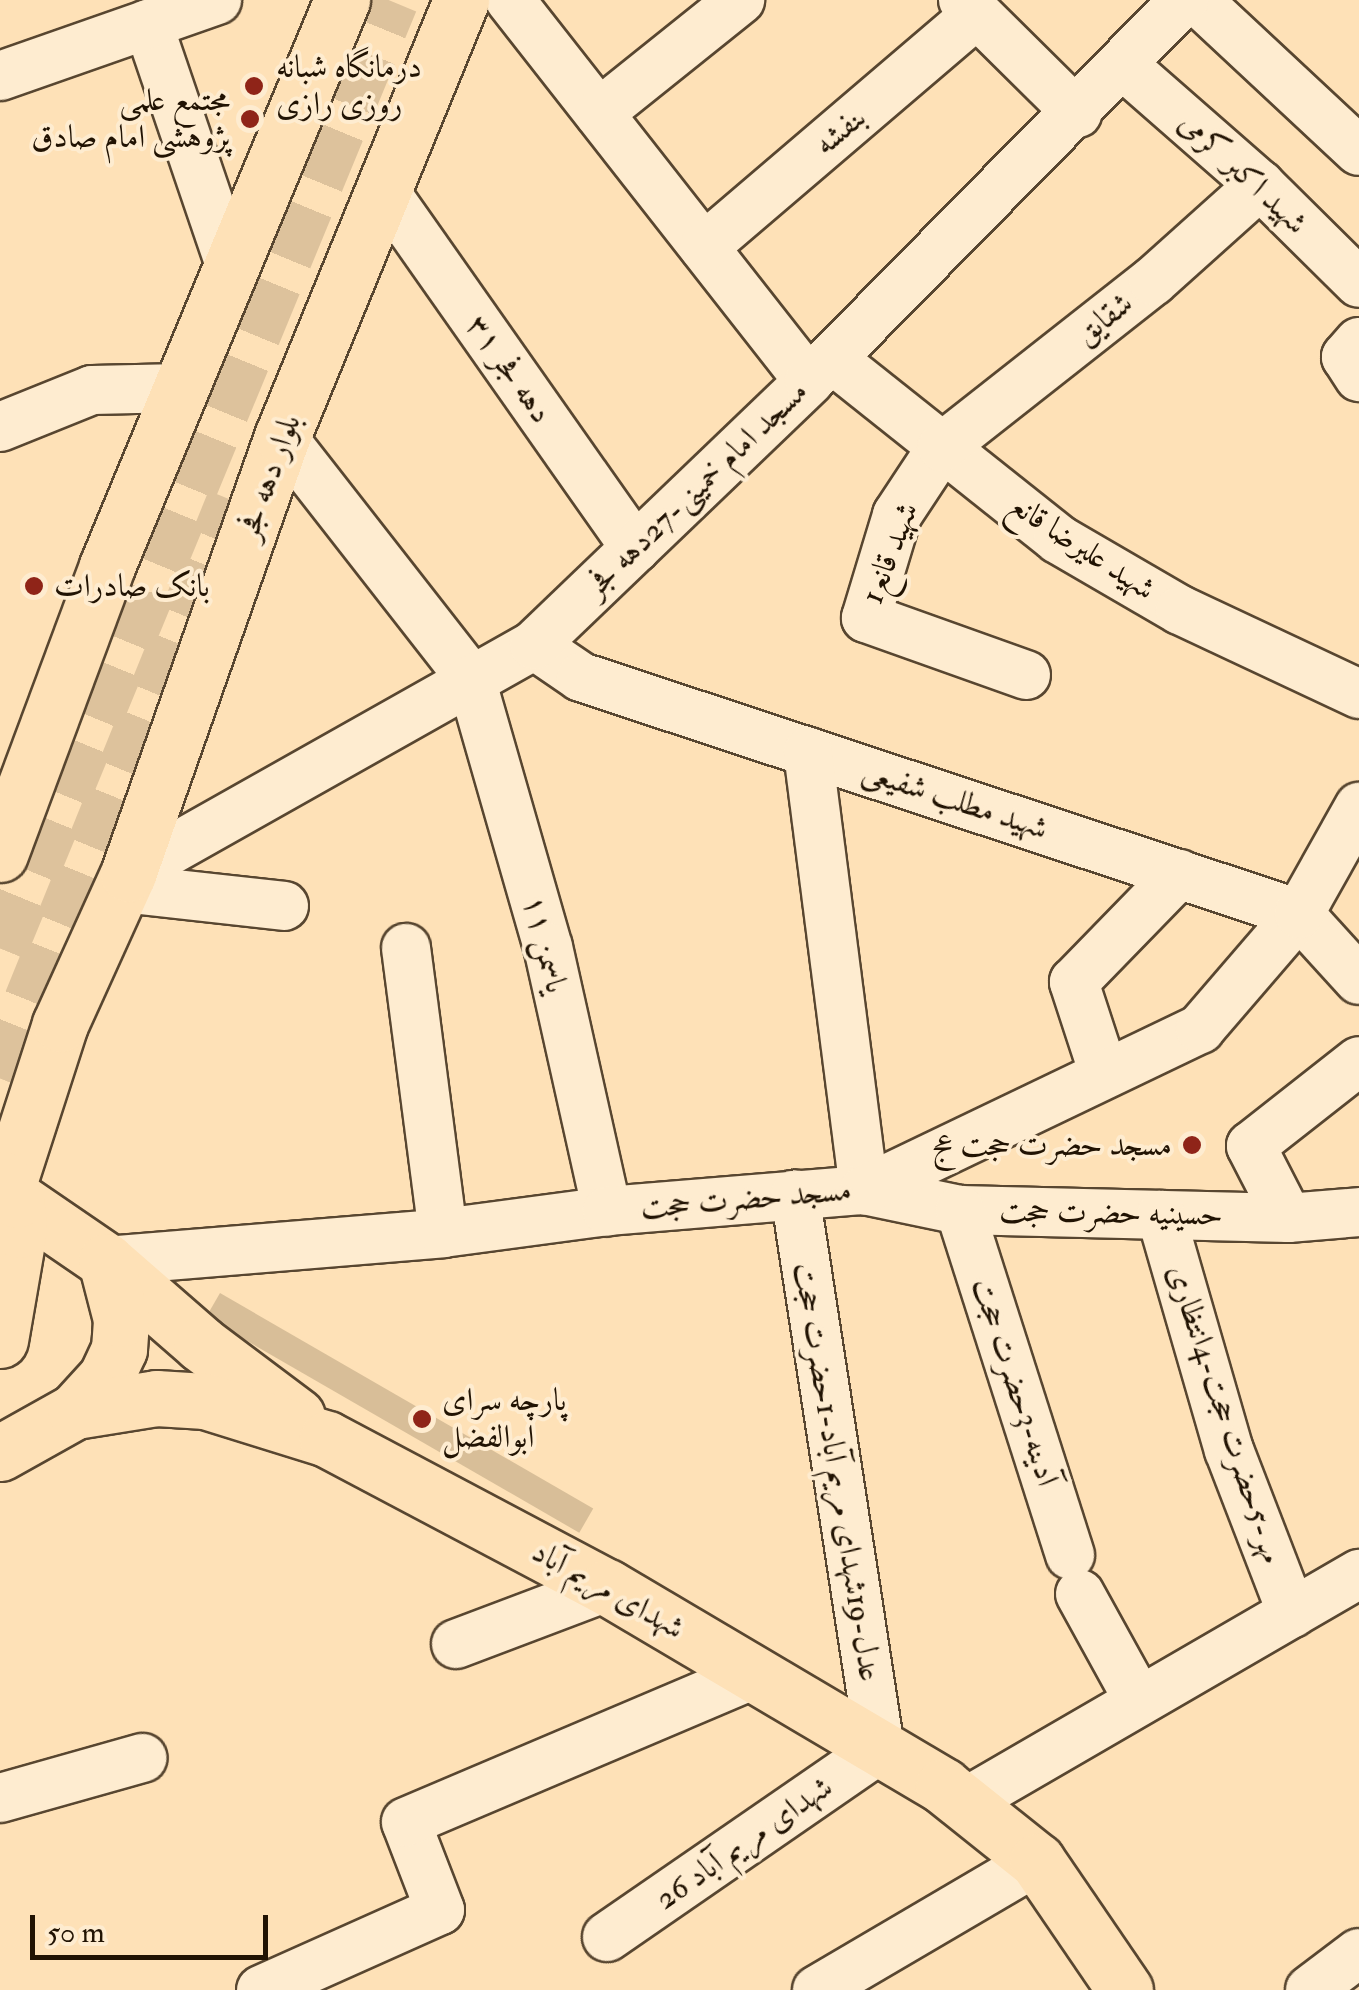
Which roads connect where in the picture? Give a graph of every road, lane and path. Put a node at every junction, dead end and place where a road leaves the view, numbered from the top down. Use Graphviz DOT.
graph roads {
  1 [pos="217,0"];
  2 [pos="342,0"];
  3 [pos="460,0"];
  4 [pos="510,0"];
  5 [pos="740,0"];
  6 [pos="1184,0"];
  7 [pos="1197,0"];
  8 [pos="970,7"];
  9 [pos="148,24"];
  10 [pos="1124,66"];
  11 [pos="0,76"];
  12 [pos="599,113"];
  13 [pos="1077,114"];
  14 [pos="1359,151"];
  15 [pos="1260,185"];
  16 [pos="383,189"];
  17 [pos="704,247"];
  18 [pos="231,268"];
  19 [pos="1359,283"];
  20 [pos="1359,342"];
  21 [pos="820,370"];
  22 [pos="1359,377"];
  23 [pos="181,388"];
  24 [pos="0,427"];
  25 [pos="282,437"];
  26 [pos="942,446"];
  27 [pos="634,548"];
  28 [pos="534,645"];
  29 [pos="1026,675"];
  30 [pos="471,679"];
  31 [pos="1359,694"];
  32 [pos="808,752"];
  33 [pos="1359,807"];
  34 [pos="0,854"];
  35 [pos="1179,874"];
  36 [pos="125,881"];
  37 [pos="284,906"];
  38 [pos="1299,914"];
  39 [pos="406,948"];
  40 [pos="1359,980"];
  41 [pos="60,1024"];
  42 [pos="1359,1062"];
  43 [pos="1104,1074"];
  44 [pos="0,1081"];
  45 [pos="8,1187"];
  46 [pos="864,1190"];
  47 [pos="795,1194"];
  48 [pos="960,1210"];
  49 [pos="607,1211"];
  50 [pos="1359,1212"];
  51 [pos="1161,1214"];
  52 [pos="1288,1218"];
  53 [pos="442,1232"];
  54 [pos="106,1261"];
  55 [pos="0,1340"];
  56 [pos="75,1411"];
  57 [pos="328,1439"];
  58 [pos="0,1453"];
  59 [pos="1359,1574"];
  60 [pos="607,1587"];
  61 [pos="1292,1613"];
  62 [pos="456,1644"];
  63 [pos="754,1674"];
  64 [pos="1139,1702"];
  65 [pos="880,1749"];
  66 [pos="142,1758"];
  67 [pos="0,1798"];
  68 [pos="964,1802"];
  69 [pos="1037,1861"];
  70 [pos="607,1938"];
  71 [pos="1359,1953"];
  72 [pos="1119,1988"];
  73 [pos="261,1990"];
  74 [pos="817,1990"];
  75 [pos="1310,1990"];
  1 -- 9 [label="street"];
  2 -- 18 [label="main road"];
  3 -- 16 [label="main road, بلوار دهه فجر"];
  4 -- 12 [label="street, شهید علیرضا قانع"];
  5 -- 12 [label="street"];
  6 -- 10 [label="street, مسجد امام خمینی-27دهه فجر"];
  7 -- 14 [label="street"];
  8 -- 13 [label="street"];
  8 -- 17 [label="street, بنفشه"];
  9 -- 11 [label="street"];
  9 -- 18 [label="street"];
  10 -- 13 [label="street, مسجد امام خمینی-27دهه فجر"];
  10 -- 15 [label="street, شهید اکبر کرمی"];
  12 -- 17 [label="street, شهید علیرضا قانع"];
  13 -- 21 [label="street, مسجد امام خمینی-27دهه فجر"];
  15 -- 19 [label="street, شهید اکبر کرمی"];
  15 -- 26 [label="street, شقایق"];
  16 -- 25 [label="main road, بلوار دهه فجر"];
  16 -- 27 [label="street, دهه فجر ۳۱"];
  17 -- 21 [label="street, شهید علیرضا قانع"];
  18 -- 23 [label="main road"];
  20 -- 22 [label="street"];
  21 -- 26 [label="street, شهید علیرضا قانع"];
  21 -- 27 [label="street, مسجد امام خمینی-27دهه فجر"];
  23 -- 24 [label="street"];
  23 -- 34 [label="main road"];
  25 -- 30 [label="street"];
  25 -- 36 [label="main road, بلوار دهه فجر"];
  26 -- 29 [label="street, 1شهید قانع"];
  26 -- 31 [label="street, شهید علیرضا قانع"];
  27 -- 28 [label="street, مسجد امام خمینی-27دهه فجر"];
  28 -- 30 [label="street, مسجد امام خمینی-27دهه فجر"];
  28 -- 32 [label="street, شهید مطلب شفیعی"];
  30 -- 36 [label="street, مسجد امام خمینی-27دهه فجر"];
  30 -- 49 [label="street, یاسمن ۱۱"];
  32 -- 35 [label="street, شهید مطلب شفیعی"];
  32 -- 46 [label="street"];
  33 -- 38 [label="street, مسجد حضرت حجت"];
  35 -- 38 [label="street, شهید مطلب شفیعی"];
  35 -- 43 [label="street"];
  36 -- 37 [label="street"];
  36 -- 41 [label="main road, بلوار دهه فجر"];
  38 -- 40 [label="street, شهید مطلب شفیعی"];
  38 -- 43 [label="street, مسجد حضرت حجت"];
  39 -- 53 [label="street"];
  41 -- 44 [label="main road"];
  41 -- 45 [label="main road, بلوار دهه فجر"];
  42 -- 52 [label="street"];
  43 -- 46 [label="street, مسجد حضرت حجت"];
  45 -- 54 [label="main road"];
  45 -- 55 [label="main road, بلوار دهه فجر"];
  46 -- 47 [label="street, مسجد حضرت حجت"];
  46 -- 48 [label="street, حسینیه حضرت حجت"];
  47 -- 49 [label="street, مسجد حضرت حجت"];
  47 -- 65 [label="street, عدل-19شهدای مریم آباد-1حضرت حجت"];
  48 -- 51 [label="street, حسینیه حضرت حجت"];
  48 -- 64 [label="street, آدینه-3حضرت حجت"];
  49 -- 53 [label="street, مسجد حضرت حجت"];
  50 -- 52 [label="street, حسینیه حضرت حجت"];
  51 -- 52 [label="street, حسینیه حضرت حجت"];
  51 -- 61 [label="street, مهر-5حضرت حجت-4انتظاری"];
  53 -- 54 [label="street, مسجد حضرت حجت"];
  54 -- 56 [label="main road"];
  54 -- 57 [label="main road"];
  56 -- 57 [label="main road, شهدای مریم آباد"];
  56 -- 58 [label="main road, شهدای مریم آباد"];
  57 -- 60 [label="main road, شهدای مریم آباد"];
  59 -- 61 [label="street"];
  60 -- 62 [label="street"];
  60 -- 63 [label="main road, شهدای مریم آباد"];
  61 -- 64 [label="street"];
  63 -- 65 [label="main road, شهدای مریم آباد"];
  63 -- 73 [label="street"];
  64 -- 68 [label="street"];
  65 -- 68 [label="main road, شهدای مریم آباد"];
  65 -- 70 [label="street, 26 شهدای مریم آباد"];
  66 -- 67 [label="street"];
  68 -- 69 [label="main road, شهدای مریم آباد"];
  69 -- 72 [label="main road, شهدای مریم آباد"];
  69 -- 74 [label="street"];
  71 -- 75 [label="street"];
}
